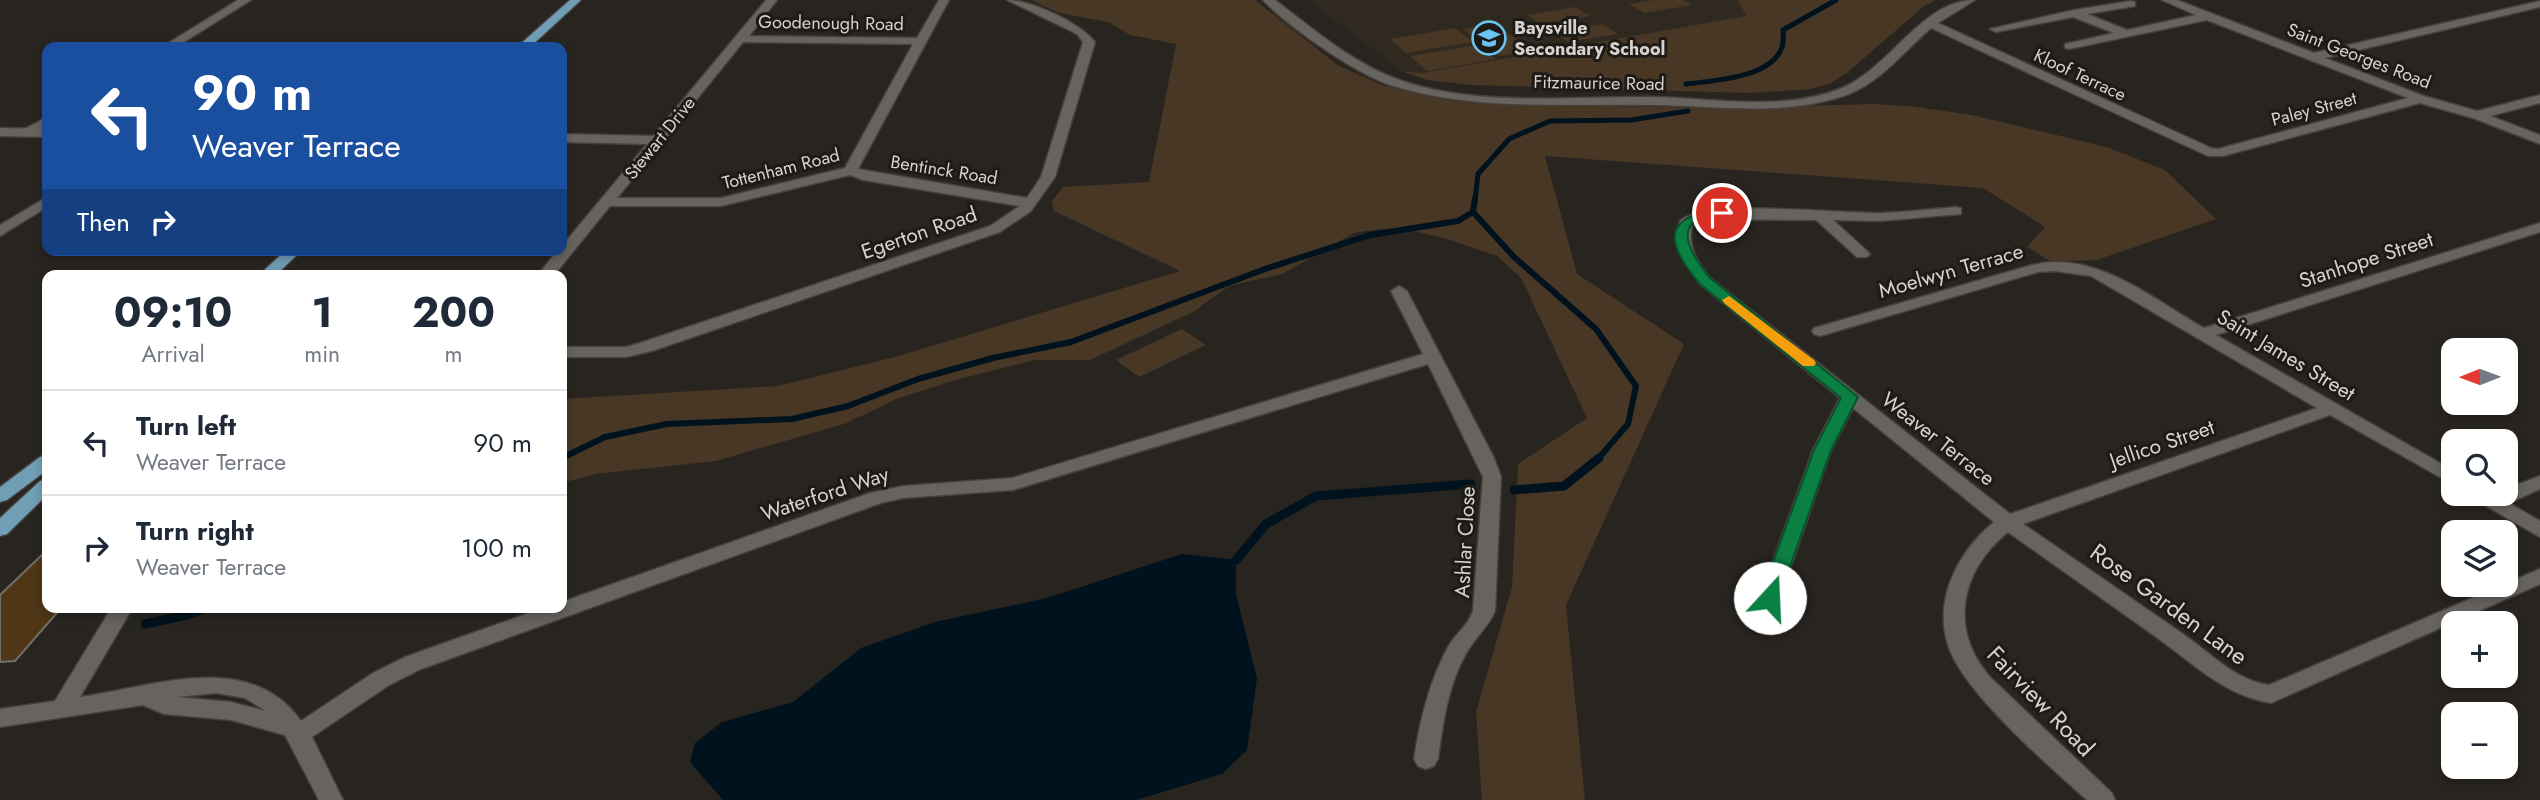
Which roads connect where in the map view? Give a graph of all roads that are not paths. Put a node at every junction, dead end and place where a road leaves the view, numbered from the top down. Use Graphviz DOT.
graph roads {
  1 [pos="246,0"];
  2 [pos="576,0"];
  3 [pos="772,0"];
  4 [pos="944,0"];
  5 [pos="1012,0"];
  6 [pos="1268,0"];
  7 [pos="1970,0"];
  8 [pos="2167,0"];
  9 [pos="2131,4"];
  10 [pos="2540,4"];
  11 [pos="2074,13"];
  12 [pos="2208,16"];
  13 [pos="1929,23"];
  14 [pos="1996,29"];
  15 [pos="2126,34"];
  16 [pos="740,39"];
  17 [pos="921,41"];
  18 [pos="176,42"];
  19 [pos="529,42"];
  20 [pos="2069,46"];
  21 [pos="2314,57"];
  22 [pos="2420,99"];
  23 [pos="2540,99"];
  24 [pos="2477,116"];
  25 [pos="42,124"];
  26 [pos="0,132"];
  27 [pos="28,133"];
  28 [pos="42,133"];
  29 [pos="567,138"];
  30 [pos="659,140"];
  31 [pos="2540,140"];
  32 [pos="2218,153"];
  33 [pos="852,171"];
  34 [pos="608,202"];
  35 [pos="1030,203"];
  36 [pos="42,204"];
  37 [pos="1956,211"];
  38 [pos="1821,217"];
  39 [pos="2540,227"];
  40 [pos="0,232"];
  41 [pos="567,250"];
  42 [pos="1862,254"];
  43 [pos="288,256"];
  44 [pos="562,256"];
  45 [pos="273,270"];
  46 [pos="550,270"];
  47 [pos="2095,272"];
  48 [pos="1399,291"];
  49 [pos="1820,331"];
  50 [pos="2204,333"];
  51 [pos="567,352"];
  52 [pos="1432,357"];
  53 [pos="1850,397"];
  54 [pos="2331,409"];
  55 [pos="42,465"];
  56 [pos="2441,472"];
  57 [pos="2540,482"];
  58 [pos="2518,489"];
  59 [pos="42,490"];
  60 [pos="0,496"];
  61 [pos="2500,506"];
  62 [pos="2007,522"];
  63 [pos="0,529"];
  64 [pos="2540,530"];
  65 [pos="2540,576"];
  66 [pos="1770,598"];
  67 [pos="567,608"];
  68 [pos="119,613"];
  69 [pos="553,613"];
  70 [pos="62,709"];
  71 [pos="0,718"];
  72 [pos="294,731"];
  73 [pos="1426,760"];
  74 [pos="331,800"];
  75 [pos="2103,800"];
  1 -- 18 [label="street"];
  2 -- 19 [label="main road"];
  3 -- 16 [label="street, Stewart Drive"];
  4 -- 17 [label="street, Tottenham Road"];
  5 -- 35 [label="street, Egerton Road"];
  6 -- 13 [label="street, Fitzmaurice Road"];
  7 -- 13 [label="street, Fitzmaurice Road"];
  8 -- 12 [label="street, Saint Georges Road"];
  9 -- 11 [label="street"];
  10 -- 21 [label="street"];
  11 -- 14 [label="street"];
  11 -- 15 [label="street"];
  12 -- 15 [label="street, Kloof Terrace"];
  12 -- 21 [label="street, Saint Georges Road"];
  13 -- 32 [label="street, Kloof Terrace"];
  15 -- 20 [label="street, Kloof Terrace"];
  16 -- 17 [label="street, Goodenough Road"];
  16 -- 30 [label="street, Stewart Drive"];
  17 -- 33 [label="street, Tottenham Road"];
  21 -- 22 [label="street, Saint Georges Road"];
  22 -- 24 [label="street, Saint Georges Road"];
  22 -- 32 [label="street, Paley Street"];
  23 -- 24 [label="street"];
  24 -- 31 [label="street, Saint Georges Road"];
  25 -- 27 [label="street"];
  26 -- 27 [label="street"];
  27 -- 28 [label="street"];
  29 -- 30 [label="street"];
  30 -- 34 [label="street, Stewart Drive"];
  33 -- 34 [label="street, Tottenham Road"];
  33 -- 35 [label="street, Bentinck Road"];
  34 -- 41 [label="street, Stewart Drive"];
  35 -- 51 [label="street, Egerton Road"];
  36 -- 40 [label="street"];
  37 -- 38 [label="street, Weaver Terrace"];
  38 -- 42 [label="street"];
  38 -- 53 [label="street, Weaver Terrace"];
  39 -- 50 [label="street, Stanhope Street"];
  43 -- 45 [label="main road"];
  44 -- 46 [label="street, Stewart Drive"];
  47 -- 49 [label="street, Moelwyn Terrace"];
  47 -- 50 [label="street, Saint James Street"];
  48 -- 52 [label="street, Ashlar Close"];
  50 -- 54 [label="street, Saint James Street"];
  52 -- 67 [label="street, Waterford Way"];
  52 -- 73 [label="street, Ashlar Close"];
  53 -- 62 [label="street, Weaver Terrace"];
  53 -- 66 [label="street"];
  54 -- 56 [label="street, Saint James Street"];
  54 -- 62 [label="street, Jellico Street"];
  55 -- 60 [label="main road"];
  57 -- 58 [label="street"];
  59 -- 63 [label="main road"];
  61 -- 64 [label="street"];
  62 -- 65 [label="street, Rose Garden Lane"];
  62 -- 75 [label="street, Fairview Road"];
  68 -- 70 [label="street"];
  69 -- 72 [label="street, Waterford Way"];
  70 -- 71 [label="street"];
  70 -- 72 [label="street"];
  72 -- 74 [label="street"];
}
